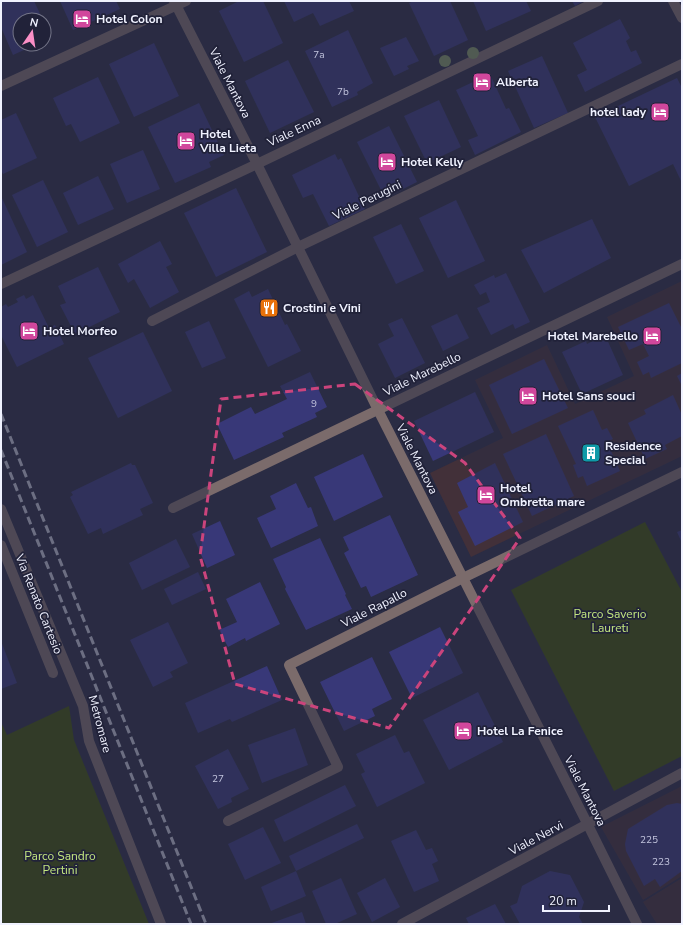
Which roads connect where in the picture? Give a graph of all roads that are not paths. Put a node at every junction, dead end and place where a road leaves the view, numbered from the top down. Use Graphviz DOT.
graph roads {
  1 [pos="186,1"];
  2 [pos="598,1"];
  3 [pos="673,1"];
  4 [pos="175,3"];
  5 [pos="682,18"];
  6 [pos="682,64"];
  7 [pos="1,86"];
  8 [pos="257,164"];
  9 [pos="298,247"];
  10 [pos="682,264"];
  11 [pos="1,284"];
  12 [pos="152,321"];
  13 [pos="378,410"];
  14 [pos="682,472"];
  15 [pos="173,508"];
  16 [pos="1,509"];
  17 [pos="1,545"];
  18 [pos="463,578"];
  19 [pos="53,673"];
  20 [pos="682,773"];
  21 [pos="228,821"];
  22 [pos="588,825"];
  23 [pos="161,924"];
  24 [pos="402,924"];
  25 [pos="636,924"];
  1 -- 4 [label="street"];
  2 -- 8 [label="street, Viale Enna"];
  3 -- 5 [label="street"];
  4 -- 7 [label="street"];
  4 -- 8 [label="street, Viale Mantova"];
  6 -- 9 [label="street, Viale Perugini"];
  8 -- 9 [label="street, Viale Mantova"];
  8 -- 11 [label="street, Viale Enna"];
  9 -- 12 [label="street, Viale Perugini"];
  9 -- 13 [label="street, Viale Mantova"];
  10 -- 13 [label="street, Viale Marebello"];
  13 -- 15 [label="street, Viale Marebello"];
  13 -- 18 [label="street, Viale Mantova"];
  14 -- 18 [label="street, Viale Rapallo"];
  16 -- 23 [label="street, Metromare"];
  17 -- 19 [label="street, Via Renato Cartesio"];
  18 -- 21 [label="street, Viale Rapallo"];
  18 -- 22 [label="street, Viale Mantova"];
  20 -- 22 [label="street, Viale Nervi"];
  22 -- 24 [label="street, Viale Nervi"];
  22 -- 25 [label="street, Viale Mantova"];
}
